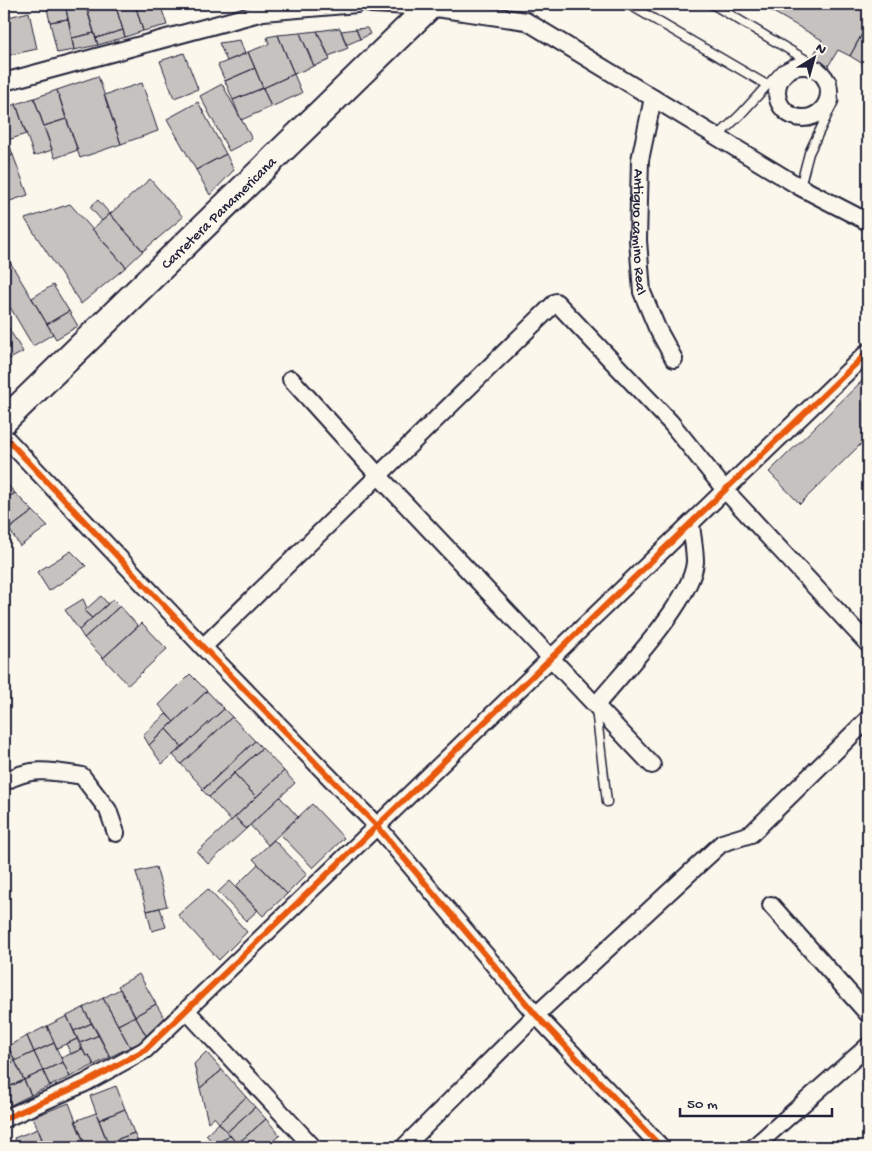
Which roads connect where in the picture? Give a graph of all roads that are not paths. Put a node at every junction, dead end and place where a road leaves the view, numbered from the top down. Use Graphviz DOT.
graph roads {
  1 [pos="357,4"];
  2 [pos="371,4"];
  3 [pos="628,4"];
  4 [pos="712,4"];
  5 [pos="431,5"];
  6 [pos="810,62"];
  7 [pos="8,76"];
  8 [pos="767,85"];
  9 [pos="653,98"];
  10 [pos="717,137"];
  11 [pos="800,187"];
  12 [pos="868,222"];
  13 [pos="868,352"];
  14 [pos="674,359"];
  15 [pos="291,379"];
  16 [pos="4,422"];
  17 [pos="4,436"];
  18 [pos="377,474"];
  19 [pos="725,490"];
  20 [pos="691,524"];
  21 [pos="868,644"];
  22 [pos="203,647"];
  23 [pos="550,658"];
  24 [pos="596,705"];
  25 [pos="868,719"];
  26 [pos="652,765"];
  27 [pos="4,782"];
  28 [pos="607,802"];
  29 [pos="377,826"];
  30 [pos="116,833"];
  31 [pos="771,906"];
  32 [pos="186,1011"];
  33 [pos="868,1014"];
  34 [pos="536,1015"];
  35 [pos="868,1046"];
  36 [pos="4,1119"];
  37 [pos="314,1147"];
  38 [pos="404,1147"];
  39 [pos="661,1147"];
  40 [pos="754,1147"];
  1 -- 7 [label="street"];
  2 -- 5 [label="street"];
  3 -- 8 [label="lane"];
  4 -- 6 [label="lane"];
  5 -- 9 [label="street"];
  5 -- 16 [label="main road, Carretera Panamericana"];
  6 -- 8 [label="lane"];
  6 -- 11 [label="lane"];
  8 -- 10 [label="lane"];
  9 -- 10 [label="street"];
  9 -- 14 [label="street, Antiguo camino Real"];
  10 -- 11 [label="street"];
  11 -- 12 [label="street"];
  13 -- 19 [label="street"];
  15 -- 18 [label="street"];
  17 -- 22 [label="street"];
  18 -- 19 [label="street"];
  18 -- 22 [label="street"];
  18 -- 23 [label="street"];
  19 -- 20 [label="street"];
  19 -- 21 [label="street"];
  20 -- 23 [label="street"];
  20 -- 24 [label="street"];
  22 -- 29 [label="street"];
  23 -- 24 [label="street"];
  23 -- 29 [label="street"];
  24 -- 26 [label="street"];
  24 -- 28 [label="lane"];
  25 -- 34 [label="street"];
  27 -- 30 [label="street"];
  29 -- 32 [label="street"];
  29 -- 34 [label="street"];
  31 -- 33 [label="street"];
  32 -- 36 [label="street"];
  32 -- 37 [label="street"];
  34 -- 38 [label="street"];
  34 -- 39 [label="street"];
  35 -- 40 [label="street"];
}
